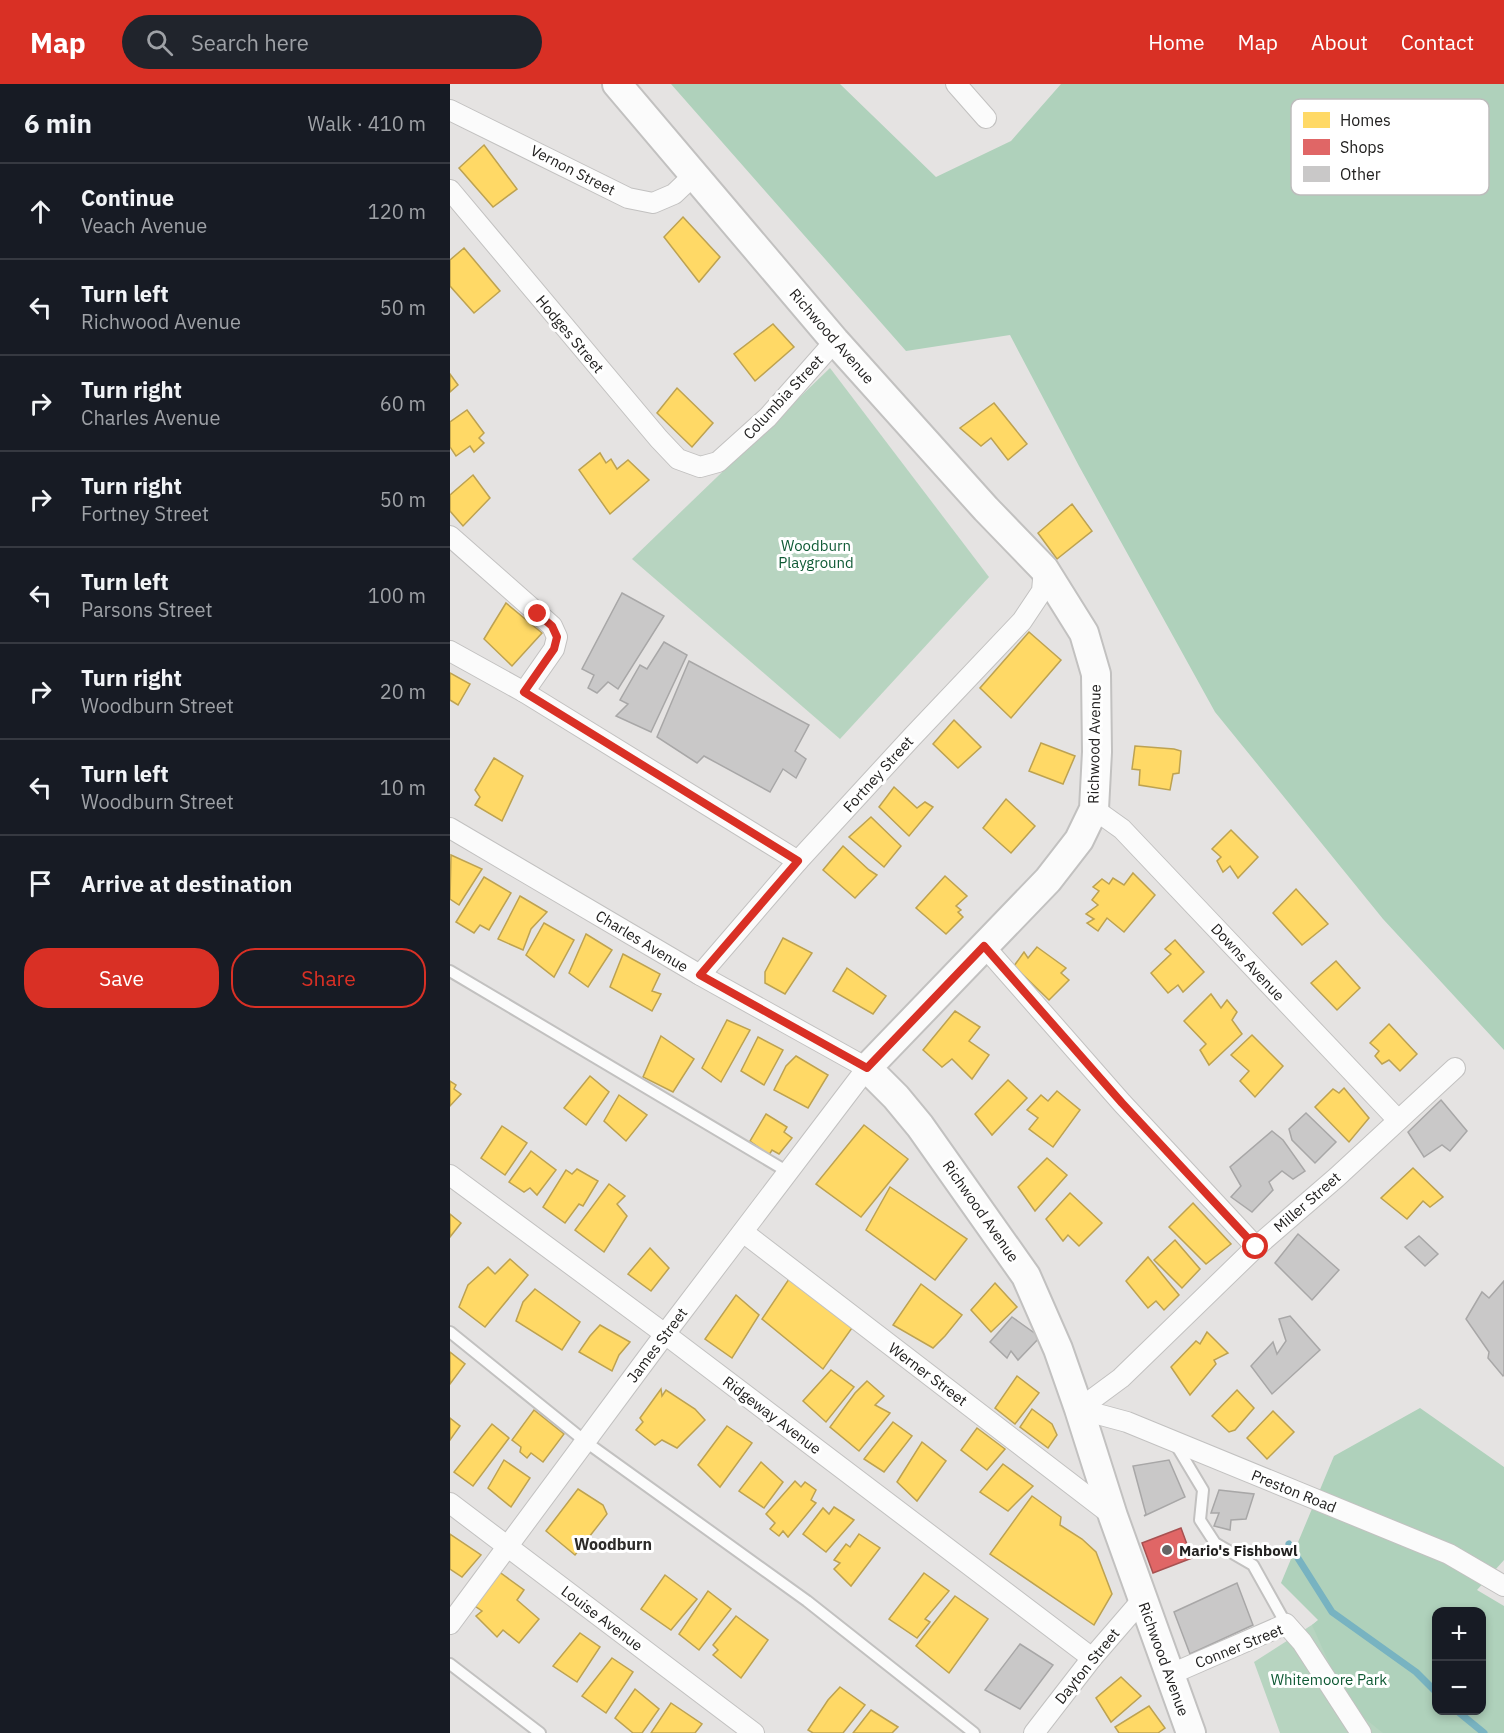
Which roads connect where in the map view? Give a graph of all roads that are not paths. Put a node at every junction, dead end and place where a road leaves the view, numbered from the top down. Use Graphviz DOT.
graph roads {
  1 [pos="617,84"];
  2 [pos="956,84"];
  3 [pos="450,110"];
  4 [pos="986,118"];
  5 [pos="694,175"];
  6 [pos="450,190"];
  7 [pos="835,341"];
  8 [pos="700,467"];
  9 [pos="450,536"];
  10 [pos="1044,569"];
  11 [pos="450,651"];
  12 [pos="524,692"];
  13 [pos="1094,809"];
  14 [pos="450,828"];
  15 [pos="798,861"];
  16 [pos="984,946"];
  17 [pos="450,971"];
  18 [pos="700,975"];
  19 [pos="867,1068"];
  20 [pos="1455,1068"];
  21 [pos="1398,1120"];
  22 [pos="788,1172"];
  23 [pos="450,1175"];
  24 [pos="743,1232"];
  25 [pos="1256,1247"];
  26 [pos="450,1332"];
  27 [pos="665,1334"];
  28 [pos="1079,1408"];
  29 [pos="586,1442"];
  30 [pos="1173,1442"];
  31 [pos="450,1503"];
  32 [pos="1113,1516"];
  33 [pos="507,1547"];
  34 [pos="1504,1586"];
  35 [pos="1142,1600"];
  36 [pos="450,1624"];
  37 [pos="1286,1624"];
  38 [pos="1092,1658"];
  39 [pos="450,1664"];
  40 [pos="1169,1675"];
  41 [pos="540,1733"];
  42 [pos="754,1733"];
  43 [pos="974,1733"];
  44 [pos="1034,1733"];
  45 [pos="1191,1733"];
  46 [pos="1361,1733"];
  1 -- 5 [label="street, Richwood Avenue"];
  2 -- 4 [label="street"];
  3 -- 5 [label="street, Vernon Street"];
  5 -- 7 [label="street, Richwood Avenue"];
  6 -- 8 [label="street, Hodges Street"];
  7 -- 8 [label="street, Columbia Street"];
  7 -- 10 [label="street, Richwood Avenue"];
  9 -- 12 [label="street"];
  10 -- 13 [label="street, Richwood Avenue"];
  10 -- 15 [label="street, Fortney Street"];
  11 -- 12 [label="street"];
  12 -- 15 [label="street"];
  13 -- 16 [label="street, Richwood Avenue"];
  13 -- 21 [label="street, Downs Avenue"];
  14 -- 18 [label="street, Charles Avenue"];
  15 -- 18 [label="street, Fortney Street"];
  16 -- 19 [label="street, Richwood Avenue"];
  16 -- 25 [label="street"];
  17 -- 22 [label="lane"];
  18 -- 19 [label="street, Charles Avenue"];
  19 -- 22 [label="street, James Street"];
  19 -- 28 [label="street, Richwood Avenue"];
  20 -- 21 [label="street, Miller Street"];
  21 -- 25 [label="street, Miller Street"];
  22 -- 24 [label="street, James Street"];
  23 -- 27 [label="street, Ridgeway Avenue"];
  24 -- 27 [label="street, James Street"];
  24 -- 32 [label="street, Werner Street"];
  25 -- 28 [label="street, Miller Street"];
  26 -- 29 [label="lane"];
  27 -- 29 [label="street, James Street"];
  27 -- 38 [label="street, Ridgeway Avenue"];
  28 -- 30 [label="street, Preston Road"];
  28 -- 32 [label="street, Richwood Avenue"];
  29 -- 33 [label="street, James Street"];
  29 -- 43 [label="lane"];
  30 -- 34 [label="street, Preston Road"];
  30 -- 37 [label="lane"];
  31 -- 33 [label="street, Louise Avenue"];
  32 -- 35 [label="street, Richwood Avenue"];
  33 -- 36 [label="street, James Street"];
  33 -- 42 [label="street, Louise Avenue"];
  35 -- 38 [label="street, Dayton Street"];
  35 -- 40 [label="street, Richwood Avenue"];
  37 -- 40 [label="street, Conner Street"];
  37 -- 46 [label="street, Conner Street"];
  38 -- 44 [label="street, Dayton Street"];
  39 -- 41 [label="lane"];
  40 -- 45 [label="street, Richwood Avenue"];
}
